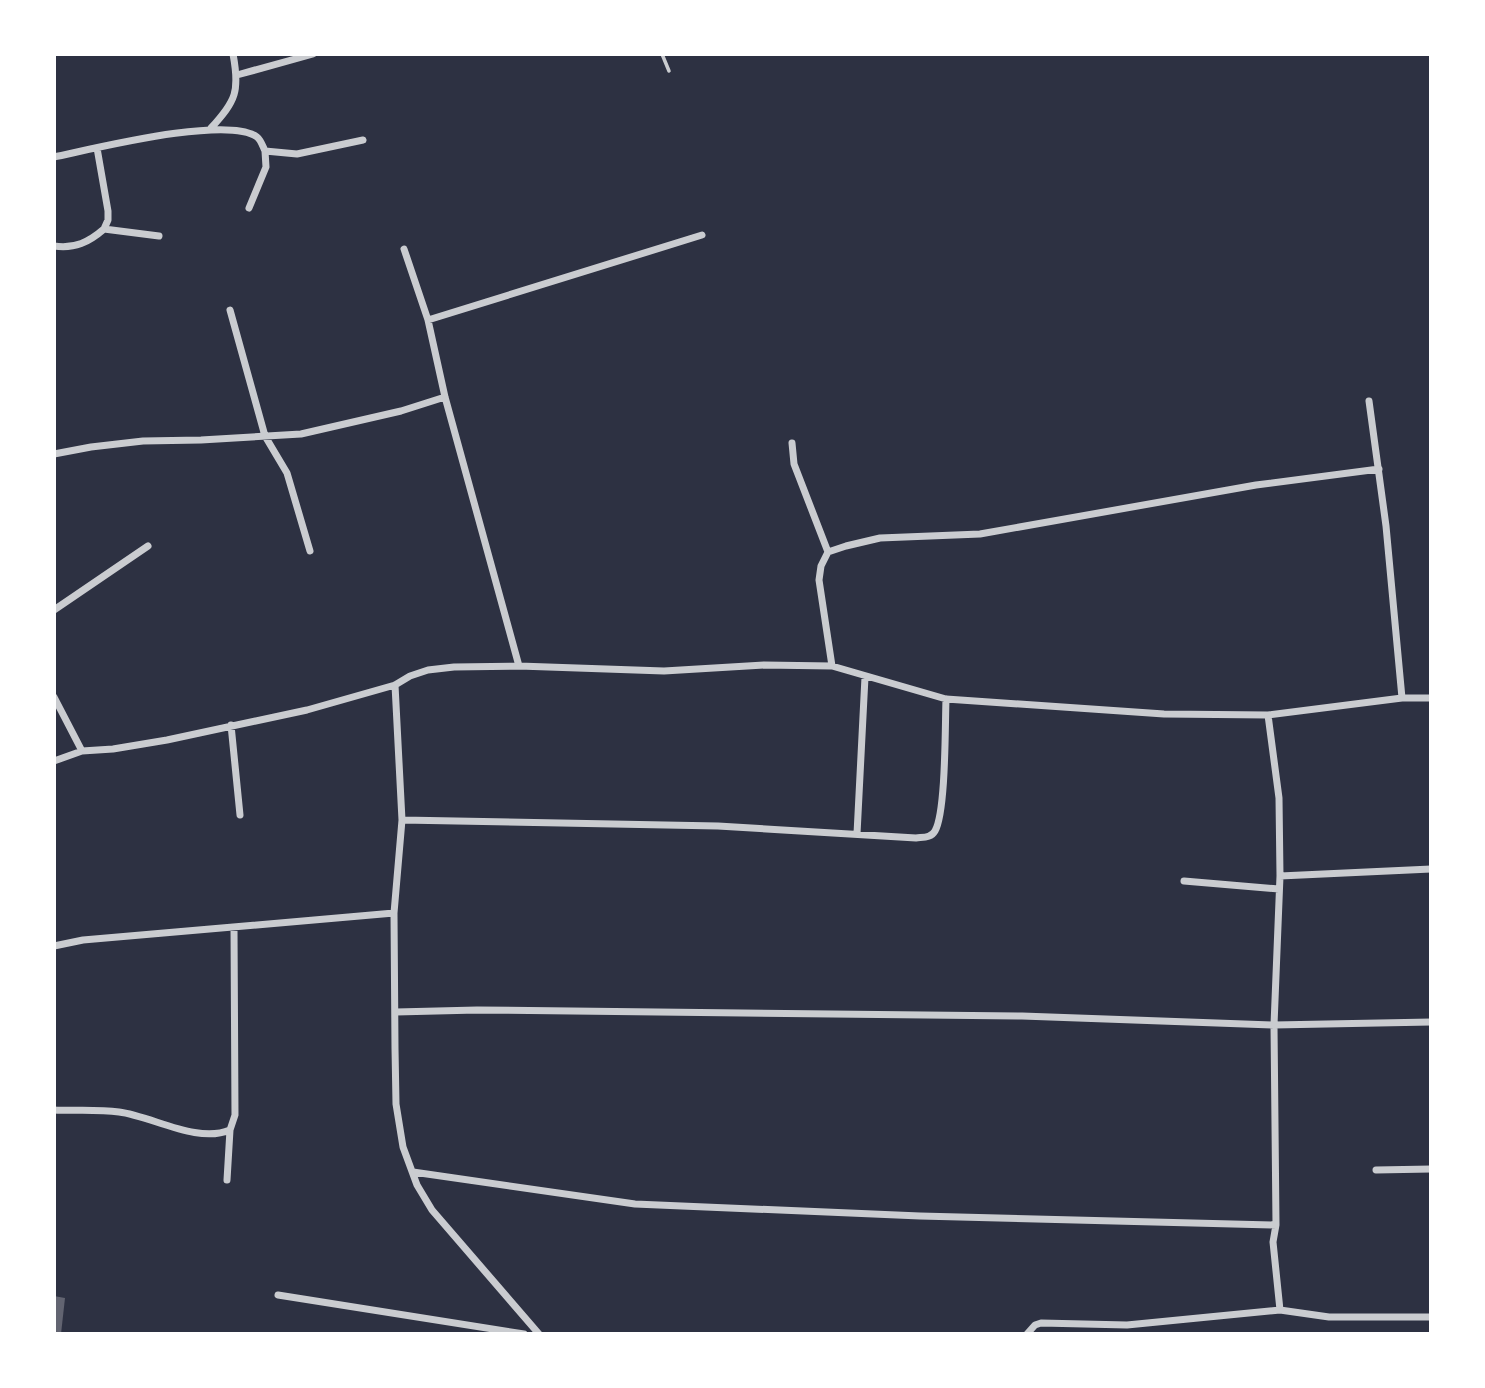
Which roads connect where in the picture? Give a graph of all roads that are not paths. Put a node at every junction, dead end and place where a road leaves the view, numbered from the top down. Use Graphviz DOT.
graph roads {
  1 [pos="233,54"];
  2 [pos="313,54"];
  3 [pos="662,54"];
  4 [pos="669,71"];
  5 [pos="237,75"];
  6 [pos="211,128"];
  7 [pos="363,140"];
  8 [pos="97,148"];
  9 [pos="265,151"];
  10 [pos="54,158"];
  11 [pos="249,208"];
  12 [pos="104,229"];
  13 [pos="702,235"];
  14 [pos="159,236"];
  15 [pos="54,246"];
  16 [pos="404,249"];
  17 [pos="230,310"];
  18 [pos="428,320"];
  19 [pos="445,397"];
  20 [pos="1369,401"];
  21 [pos="265,436"];
  22 [pos="792,443"];
  23 [pos="54,454"];
  24 [pos="1378,469"];
  25 [pos="148,546"];
  26 [pos="310,551"];
  27 [pos="828,552"];
  28 [pos="54,610"];
  29 [pos="519,666"];
  30 [pos="832,666"];
  31 [pos="865,677"];
  32 [pos="396,685"];
  33 [pos="54,698"];
  34 [pos="1402,698"];
  35 [pos="1431,698"];
  36 [pos="946,699"];
  37 [pos="1269,715"];
  38 [pos="232,725"];
  39 [pos="82,751"];
  40 [pos="54,761"];
  41 [pos="240,815"];
  42 [pos="402,820"];
  43 [pos="857,834"];
  44 [pos="1431,869"];
  45 [pos="1280,876"];
  46 [pos="1184,881"];
  47 [pos="1279,889"];
  48 [pos="394,913"];
  49 [pos="234,927"];
  50 [pos="54,946"];
  51 [pos="396,1012"];
  52 [pos="1431,1022"];
  53 [pos="1274,1025"];
  54 [pos="54,1110"];
  55 [pos="230,1130"];
  56 [pos="1431,1169"];
  57 [pos="1376,1170"];
  58 [pos="413,1172"];
  59 [pos="227,1180"];
  60 [pos="1276,1225"];
  61 [pos="278,1295"];
  62 [pos="1280,1311"];
  63 [pos="1431,1318"];
  64 [pos="524,1334"];
  65 [pos="539,1334"];
  66 [pos="1027,1334"];
  1 -- 5 [label="street"];
  2 -- 5 [label="street"];
  3 -- 4 [label="lane"];
  5 -- 6 [label="street"];
  6 -- 8 [label="street"];
  6 -- 9 [label="street"];
  7 -- 9 [label="street"];
  8 -- 10 [label="street"];
  8 -- 12 [label="street"];
  9 -- 11 [label="street"];
  12 -- 14 [label="street"];
  12 -- 15 [label="street"];
  13 -- 18 [label="street"];
  16 -- 18 [label="street"];
  17 -- 21 [label="street"];
  18 -- 19 [label="street"];
  19 -- 21 [label="street"];
  19 -- 29 [label="street"];
  20 -- 24 [label="street"];
  21 -- 23 [label="street"];
  21 -- 26 [label="street"];
  22 -- 27 [label="street"];
  24 -- 27 [label="street"];
  24 -- 34 [label="street"];
  25 -- 28 [label="street"];
  27 -- 30 [label="street"];
  29 -- 30 [label="street"];
  29 -- 32 [label="street"];
  30 -- 31 [label="street"];
  31 -- 36 [label="street"];
  31 -- 43 [label="street"];
  32 -- 38 [label="street"];
  32 -- 42 [label="street"];
  33 -- 39 [label="street"];
  34 -- 35 [label="street"];
  34 -- 37 [label="street"];
  36 -- 37 [label="street"];
  36 -- 43 [label="street"];
  37 -- 45 [label="street"];
  38 -- 39 [label="street"];
  38 -- 41 [label="street"];
  39 -- 40 [label="street"];
  42 -- 43 [label="street"];
  42 -- 48 [label="street"];
  44 -- 45 [label="street"];
  45 -- 47 [label="street"];
  46 -- 47 [label="street"];
  47 -- 53 [label="street"];
  48 -- 49 [label="street"];
  48 -- 51 [label="street"];
  49 -- 50 [label="street"];
  49 -- 55 [label="street"];
  51 -- 53 [label="street"];
  51 -- 58 [label="street"];
  52 -- 53 [label="street"];
  53 -- 60 [label="street"];
  54 -- 55 [label="street"];
  55 -- 59 [label="street"];
  56 -- 57 [label="street"];
  58 -- 60 [label="street"];
  58 -- 65 [label="street"];
  60 -- 62 [label="street"];
  61 -- 64 [label="street"];
  62 -- 63 [label="street"];
  62 -- 66 [label="street"];
}
